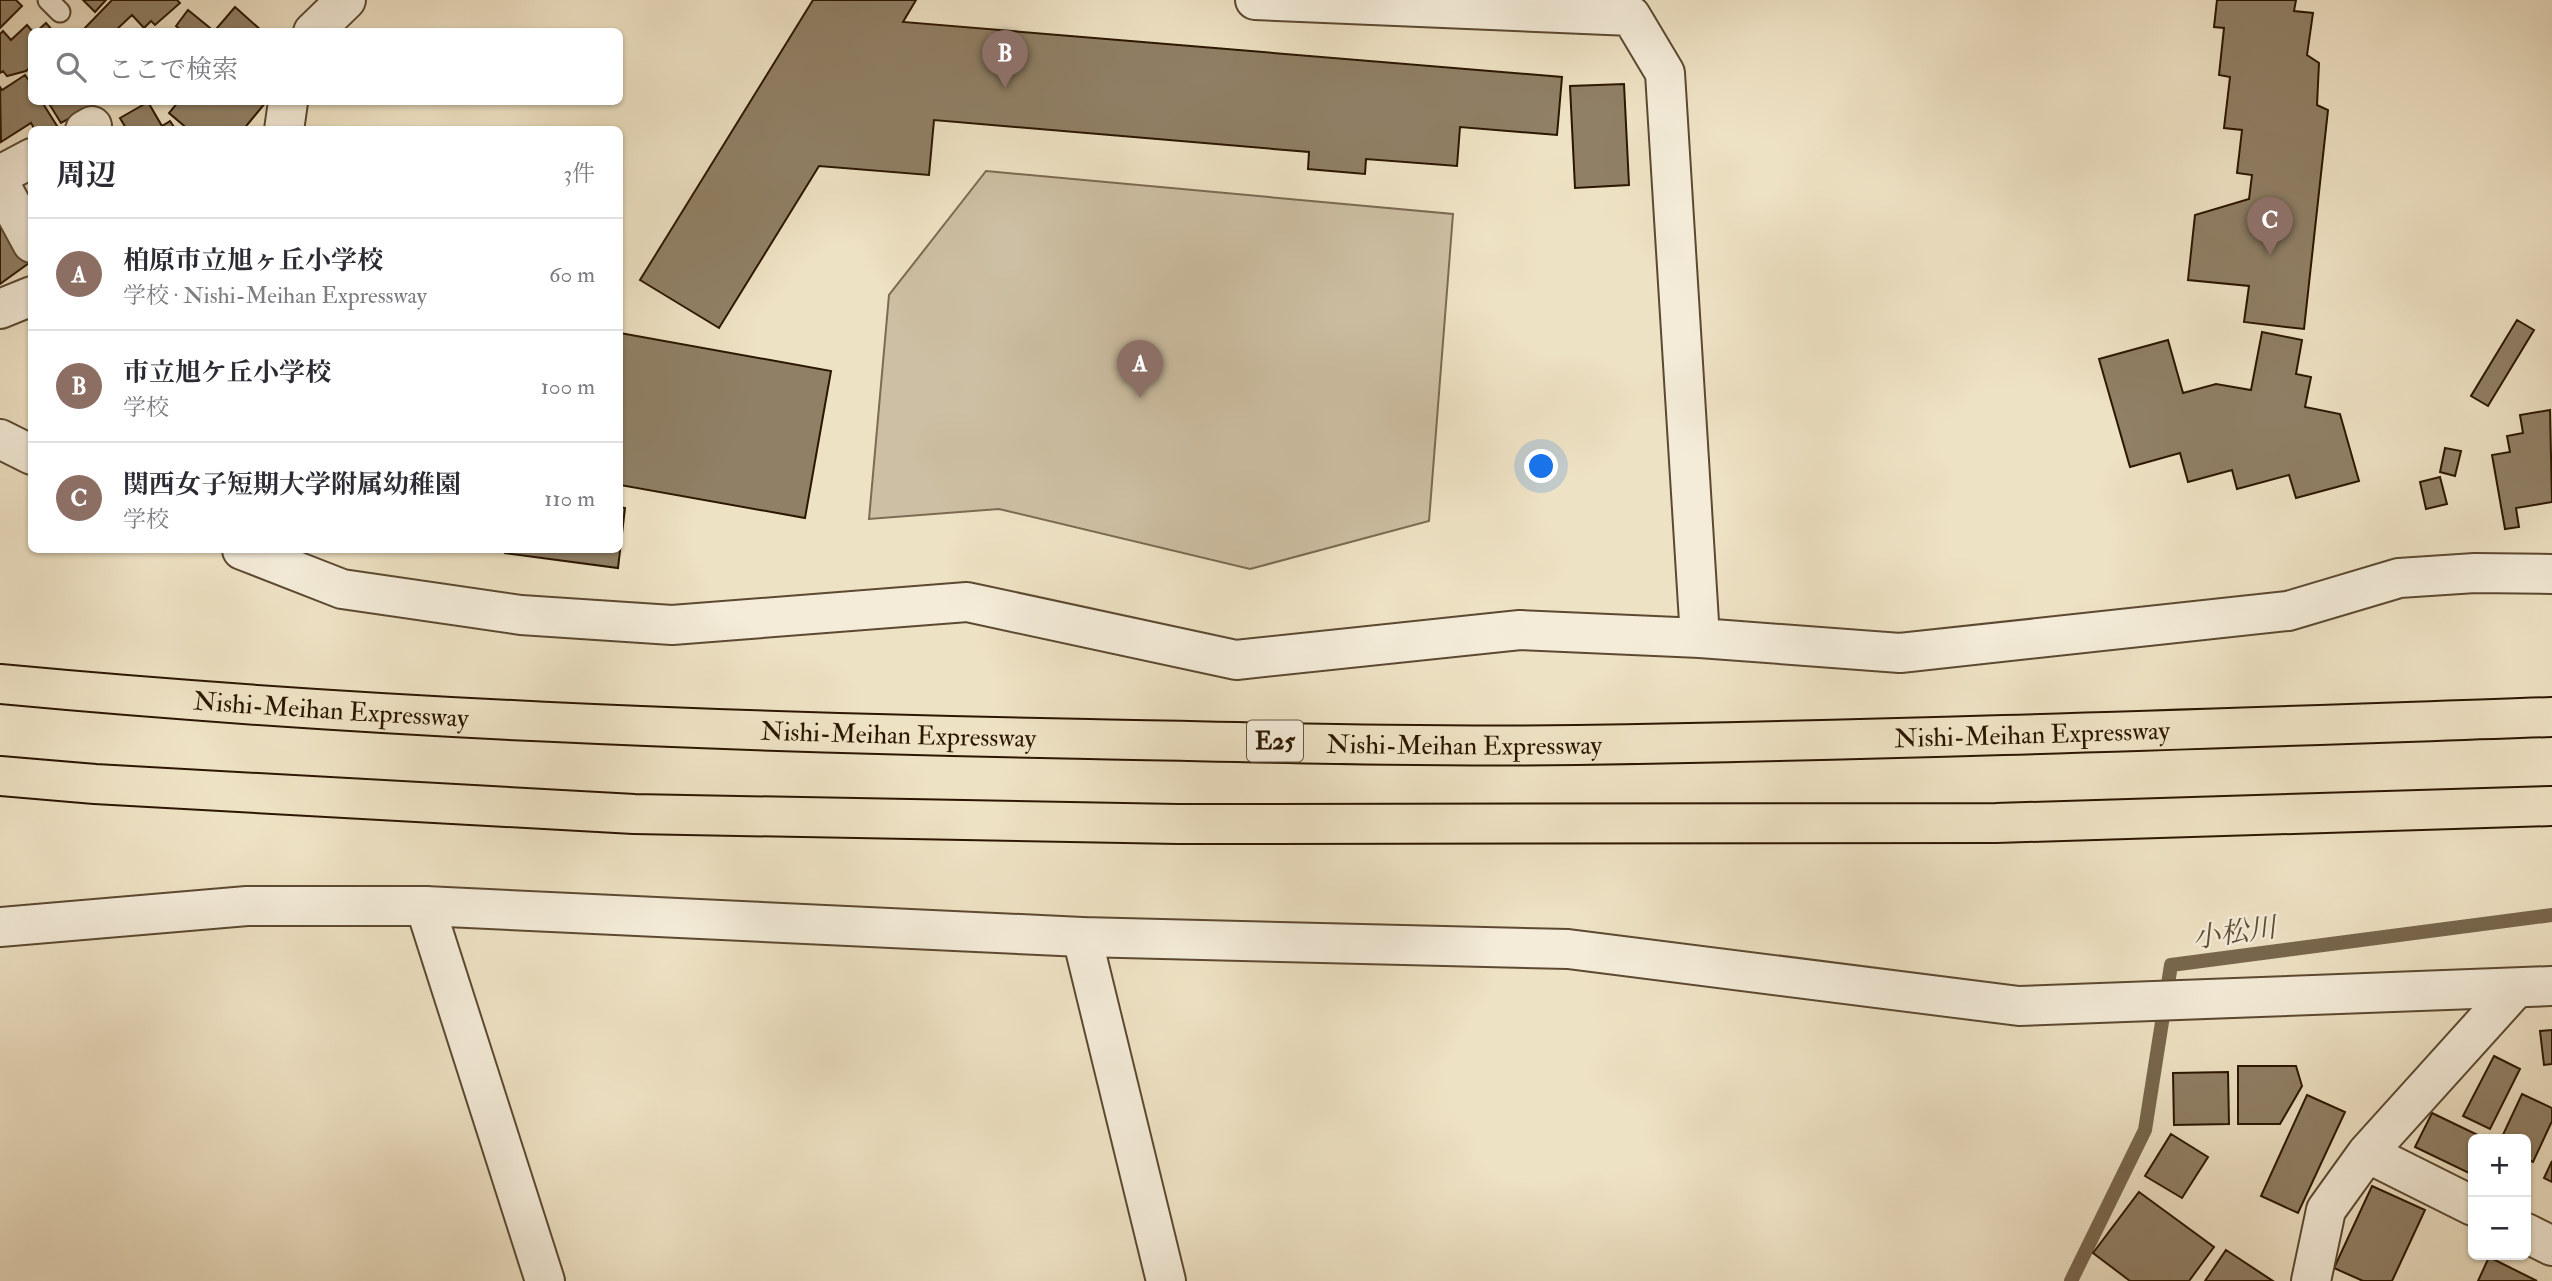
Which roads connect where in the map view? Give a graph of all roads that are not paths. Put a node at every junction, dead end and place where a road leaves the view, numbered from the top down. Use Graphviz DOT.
graph roads {
  1 [pos="346,0"];
  2 [pos="1255,0"];
  3 [pos="317,28"];
  4 [pos="288,105"];
  5 [pos="285,126"];
  6 [pos="28,160"];
  7 [pos="0,175"];
  8 [pos="0,184"];
  9 [pos="28,236"];
  10 [pos="28,298"];
  11 [pos="0,309"];
  12 [pos="0,439"];
  13 [pos="28,453"];
  14 [pos="250,553"];
  15 [pos="2552,574"];
  16 [pos="1700,638"];
  17 [pos="0,684"];
  18 [pos="2552,717"];
  19 [pos="0,776"];
  20 [pos="2552,806"];
  21 [pos="425,906"];
  22 [pos="0,927"];
  23 [pos="1082,937"];
  24 [pos="2534,988"];
  25 [pos="2367,1153"];
  26 [pos="2468,1204"];
  27 [pos="2531,1236"];
  28 [pos="2552,1246"];
  29 [pos="545,1281"];
  30 [pos="1166,1281"];
  31 [pos="2311,1281"];
  1 -- 3 [label="street"];
  2 -- 16 [label="street"];
  4 -- 5 [label="street"];
  6 -- 7 [label="street"];
  8 -- 9 [label="street"];
  10 -- 11 [label="street"];
  12 -- 13 [label="street"];
  14 -- 16 [label="street"];
  15 -- 16 [label="street"];
  17 -- 18 [label="highway, Nishi-Meihan Expressway / E25"];
  19 -- 20 [label="highway"];
  21 -- 22 [label="street"];
  21 -- 23 [label="street"];
  21 -- 29 [label="street"];
  23 -- 24 [label="street"];
  23 -- 30 [label="street"];
  24 -- 25 [label="street"];
  25 -- 26 [label="street"];
  25 -- 31 [label="street"];
  27 -- 28 [label="street"];
}
